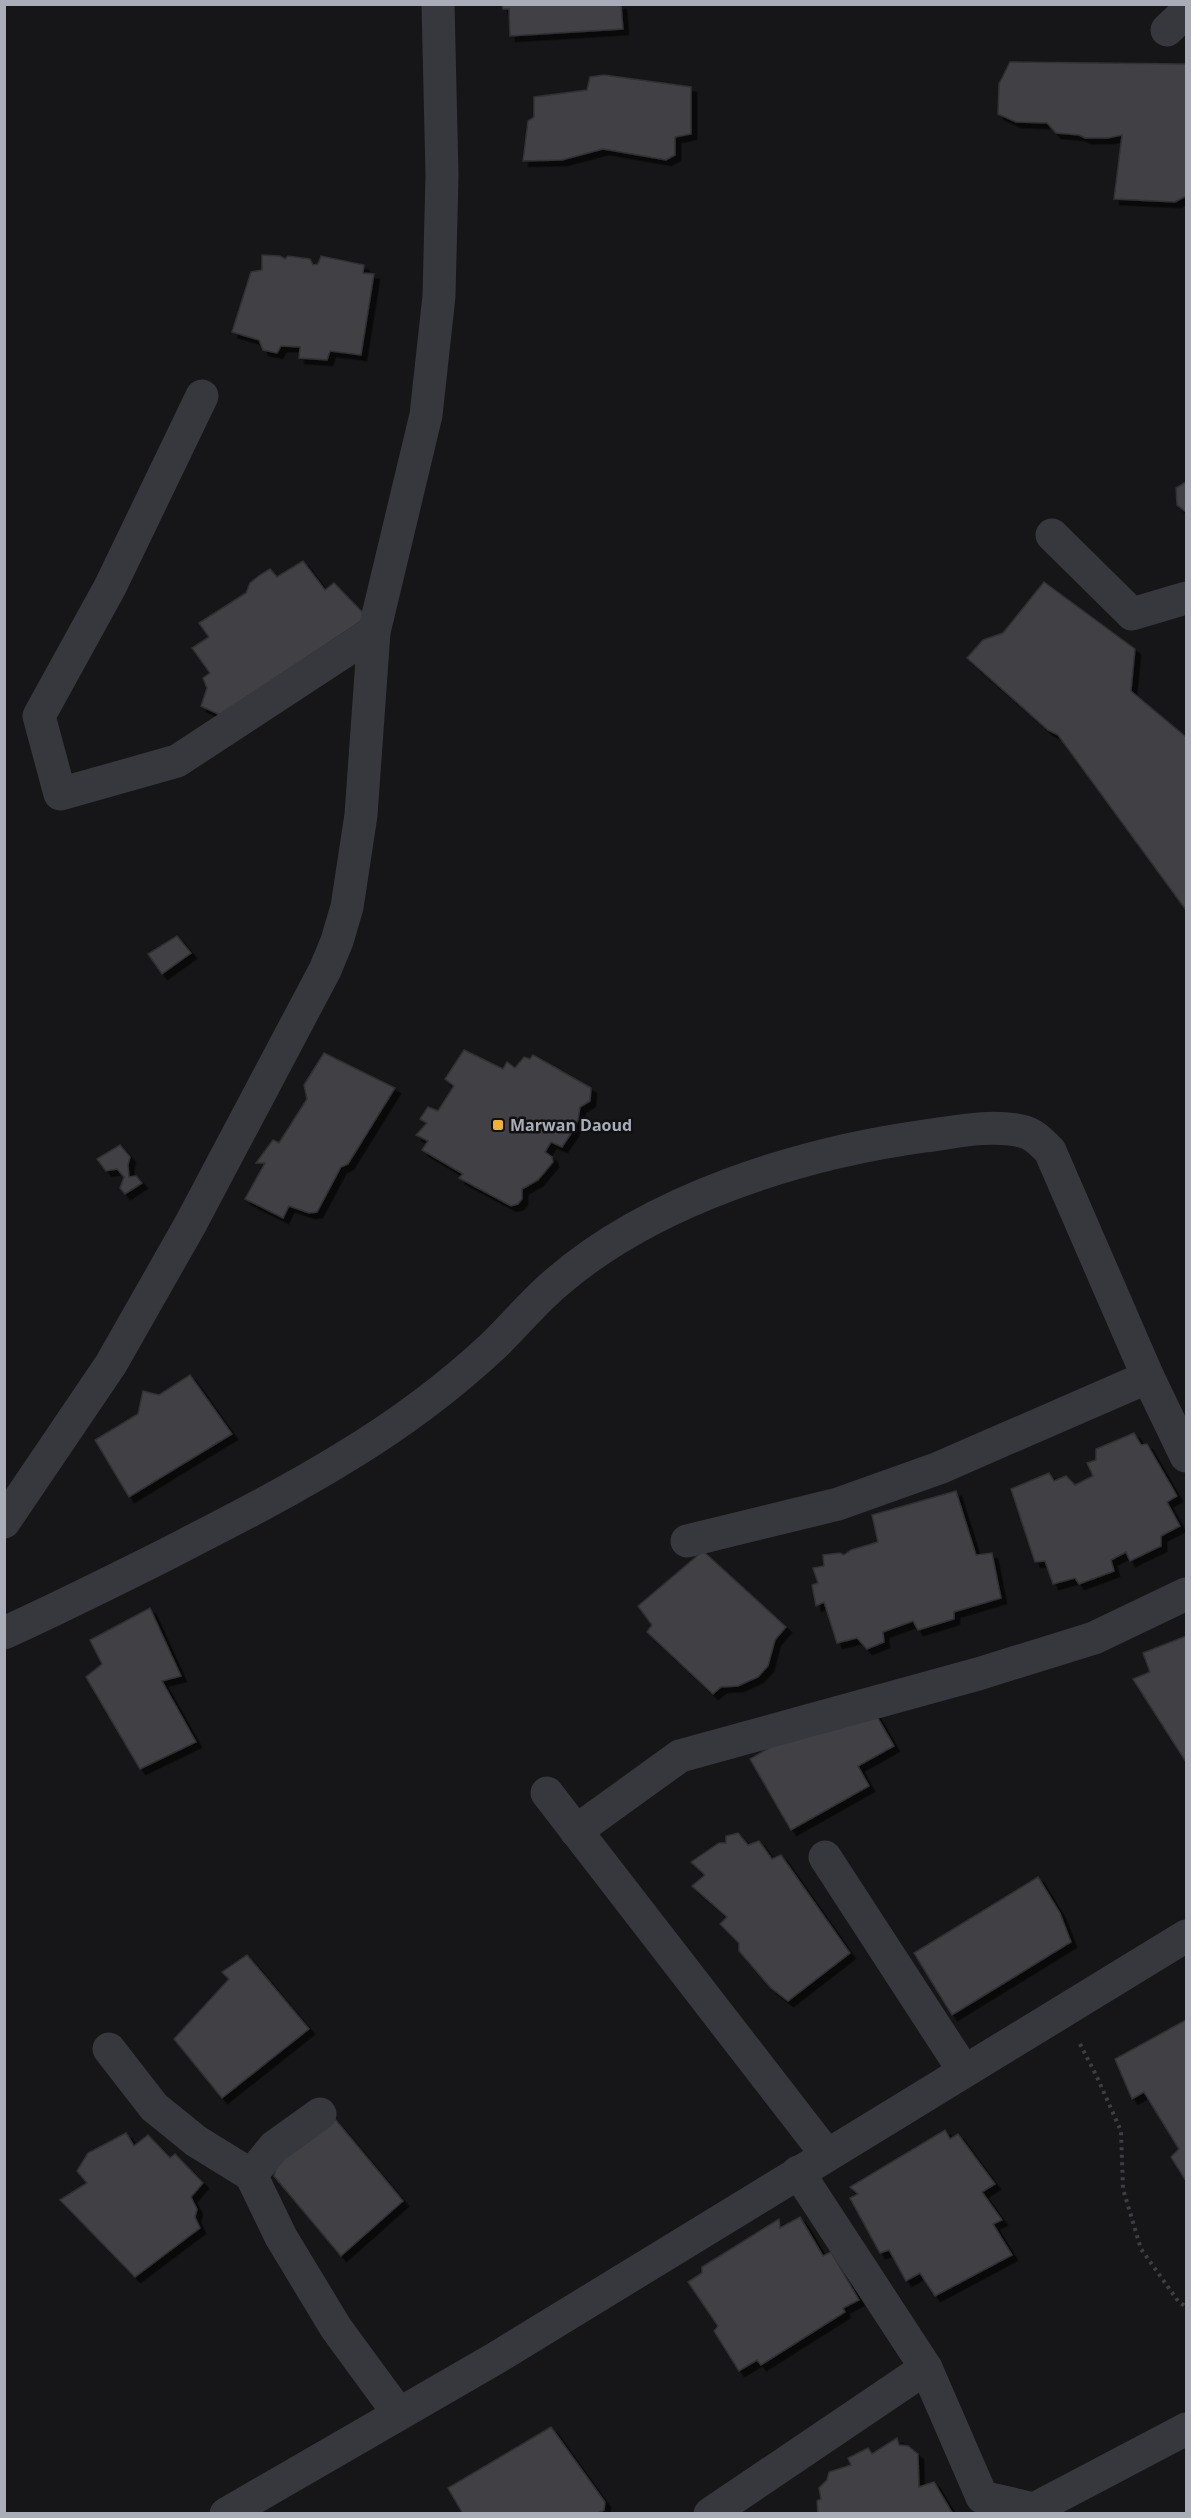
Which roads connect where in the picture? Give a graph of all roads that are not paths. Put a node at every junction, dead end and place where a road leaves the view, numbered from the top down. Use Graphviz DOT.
graph roads {
  1 [pos="438,4"];
  2 [pos="202,396"];
  3 [pos="1052,535"];
  4 [pos="1186,598"];
  5 [pos="374,632"];
  6 [pos="1148,1377"];
  7 [pos="1186,1456"];
  8 [pos="4,1522"];
  9 [pos="687,1541"];
  10 [pos="1186,1594"];
  11 [pos="4,1633"];
  12 [pos="547,1793"];
  13 [pos="576,1831"];
  14 [pos="825,1857"];
  15 [pos="1186,1936"];
  16 [pos="109,2049"];
  17 [pos="964,2072"];
  18 [pos="320,2114"];
  19 [pos="827,2155"];
  20 [pos="798,2172"];
  21 [pos="251,2175"];
  22 [pos="926,2368"];
  23 [pos="399,2414"];
  24 [pos="1186,2429"];
  25 [pos="226,2514"];
  26 [pos="710,2514"];
  1 -- 5 [label="street"];
  2 -- 5 [label="street"];
  3 -- 4 [label="street"];
  5 -- 8 [label="street"];
  6 -- 7 [label="street"];
  6 -- 9 [label="street"];
  6 -- 11 [label="street"];
  10 -- 13 [label="street"];
  12 -- 13 [label="street"];
  13 -- 19 [label="street"];
  14 -- 17 [label="street"];
  15 -- 17 [label="street"];
  16 -- 21 [label="street"];
  17 -- 19 [label="street"];
  18 -- 21 [label="street"];
  19 -- 20 [label="street"];
  20 -- 22 [label="street"];
  20 -- 23 [label="street"];
  21 -- 23 [label="street"];
  22 -- 24 [label="street"];
  22 -- 26 [label="street"];
  23 -- 25 [label="street"];
}
